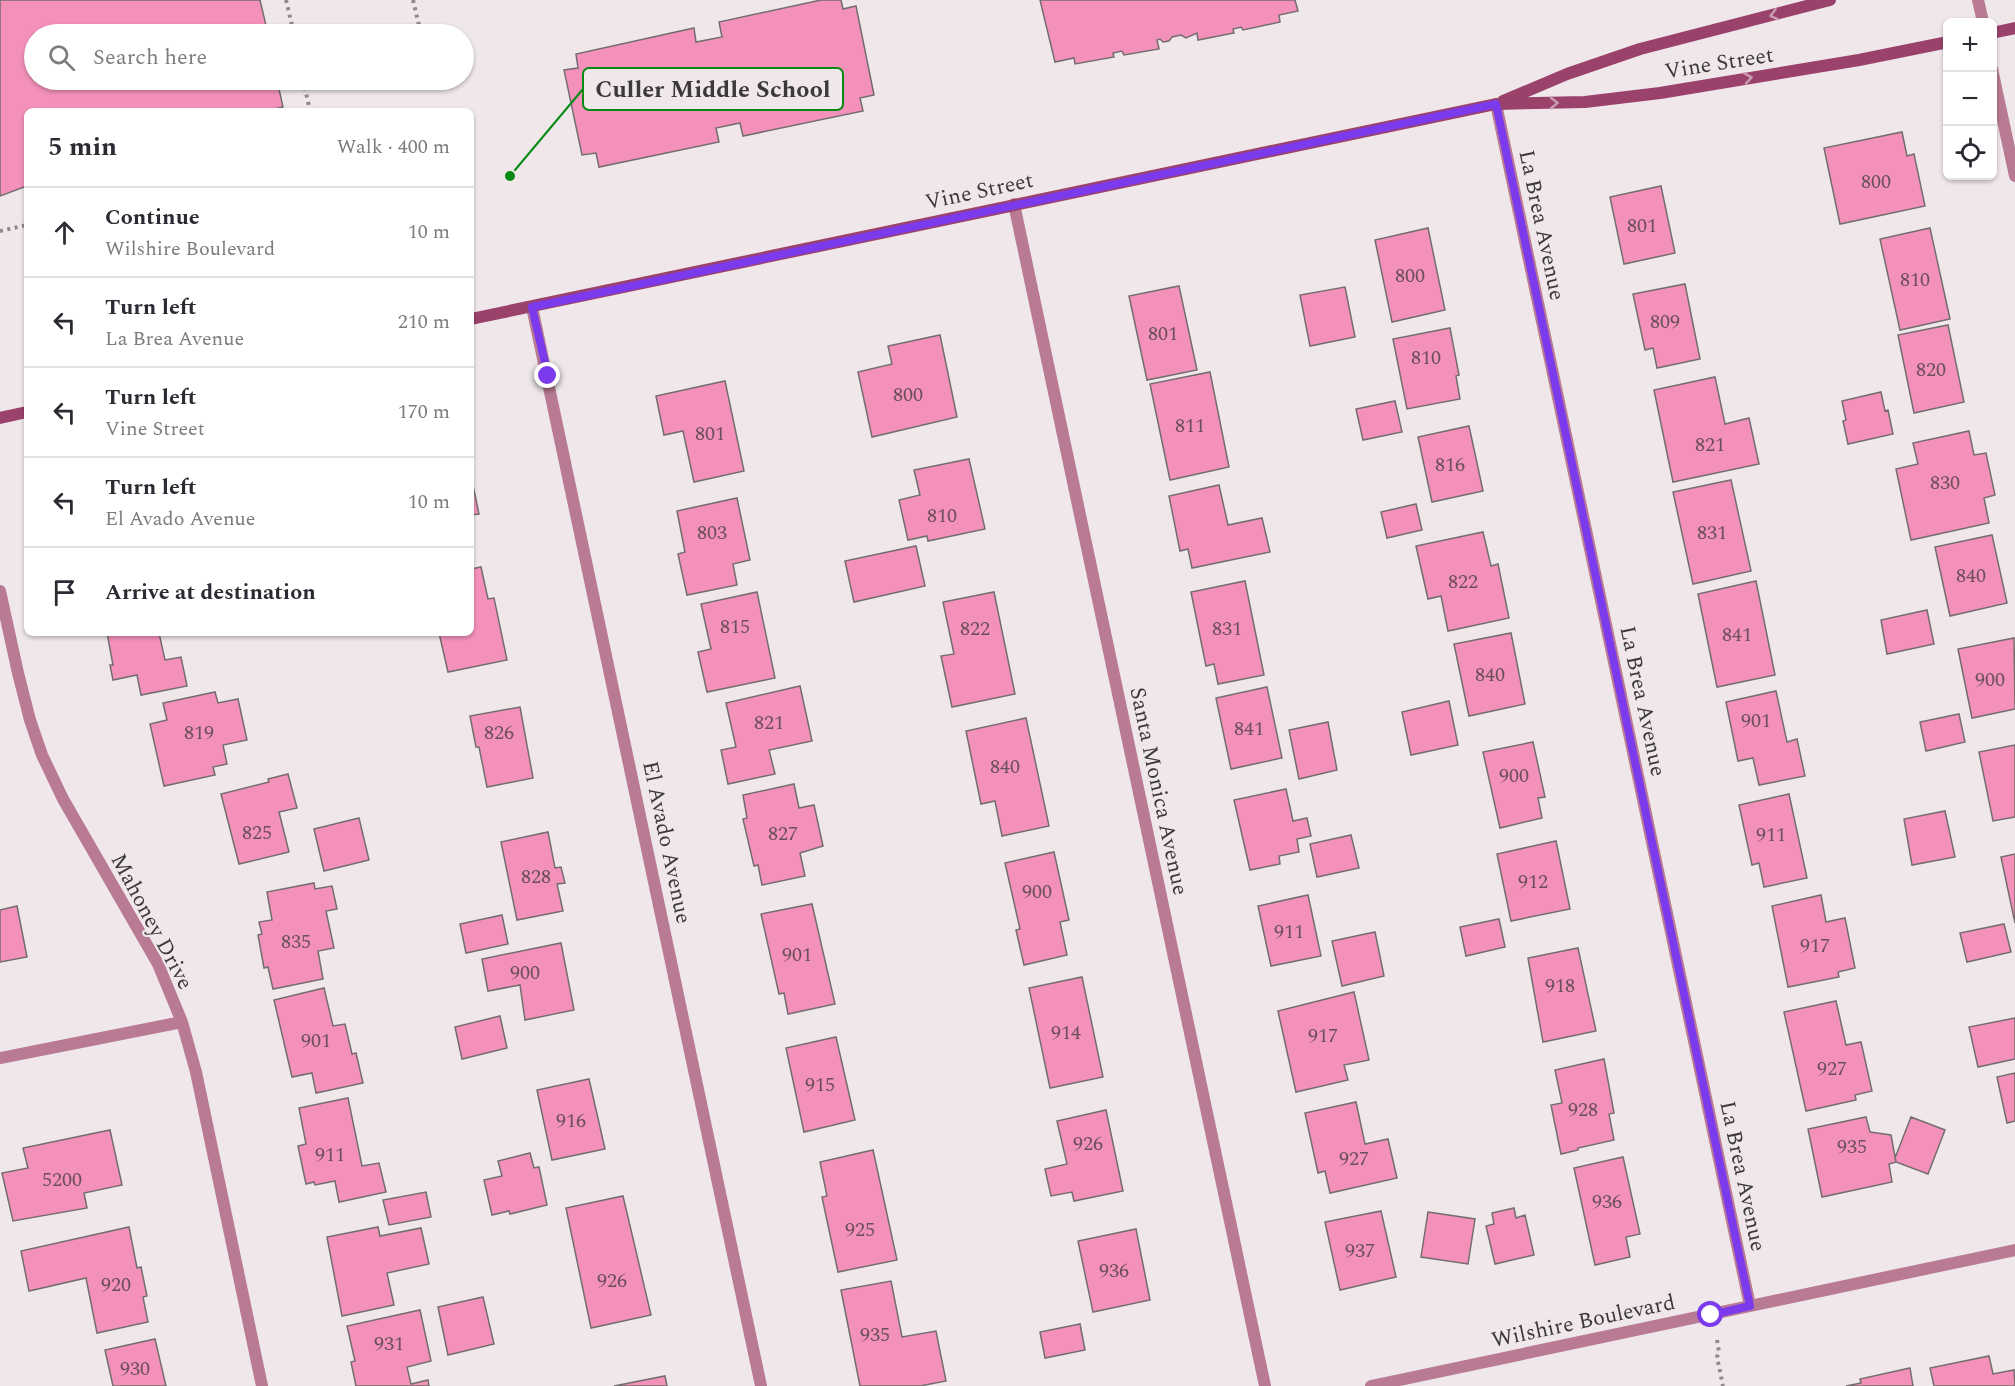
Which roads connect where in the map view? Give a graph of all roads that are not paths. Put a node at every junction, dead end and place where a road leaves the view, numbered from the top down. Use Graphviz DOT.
graph roads {
  1 [pos="1830,0"];
  2 [pos="1978,0"];
  3 [pos="1982,18"];
  4 [pos="2015,28"];
  5 [pos="1997,32"];
  6 [pos="1943,43"];
  7 [pos="1993,72"];
  8 [pos="1496,104"];
  9 [pos="2015,176"];
  10 [pos="1014,204"];
  11 [pos="532,307"];
  12 [pos="474,318"];
  13 [pos="24,413"];
  14 [pos="0,418"];
  15 [pos="0,591"];
  16 [pos="182,1022"];
  17 [pos="0,1058"];
  18 [pos="2015,1250"];
  19 [pos="1750,1306"];
  20 [pos="262,1386"];
  21 [pos="762,1386"];
  22 [pos="1265,1386"];
  23 [pos="1371,1386"];
  1 -- 8 [label="main road, Vine Street, one-way"];
  2 -- 3 [label="street"];
  4 -- 5 [label="main road"];
  8 -- 6 [label="main road, Vine Street, one-way"];
  7 -- 9 [label="street"];
  8 -- 10 [label="main road, Vine Street"];
  8 -- 19 [label="street, La Brea Avenue"];
  10 -- 11 [label="main road, Vine Street"];
  10 -- 22 [label="street, Santa Monica Avenue"];
  11 -- 12 [label="main road, Vine Street"];
  11 -- 21 [label="street, El Avado Avenue"];
  13 -- 14 [label="main road"];
  15 -- 16 [label="street, Mahoney Drive"];
  16 -- 17 [label="street"];
  16 -- 20 [label="street, Mahoney Drive"];
  18 -- 19 [label="street, Wilshire Boulevard"];
  19 -- 23 [label="street, Wilshire Boulevard"];
}
